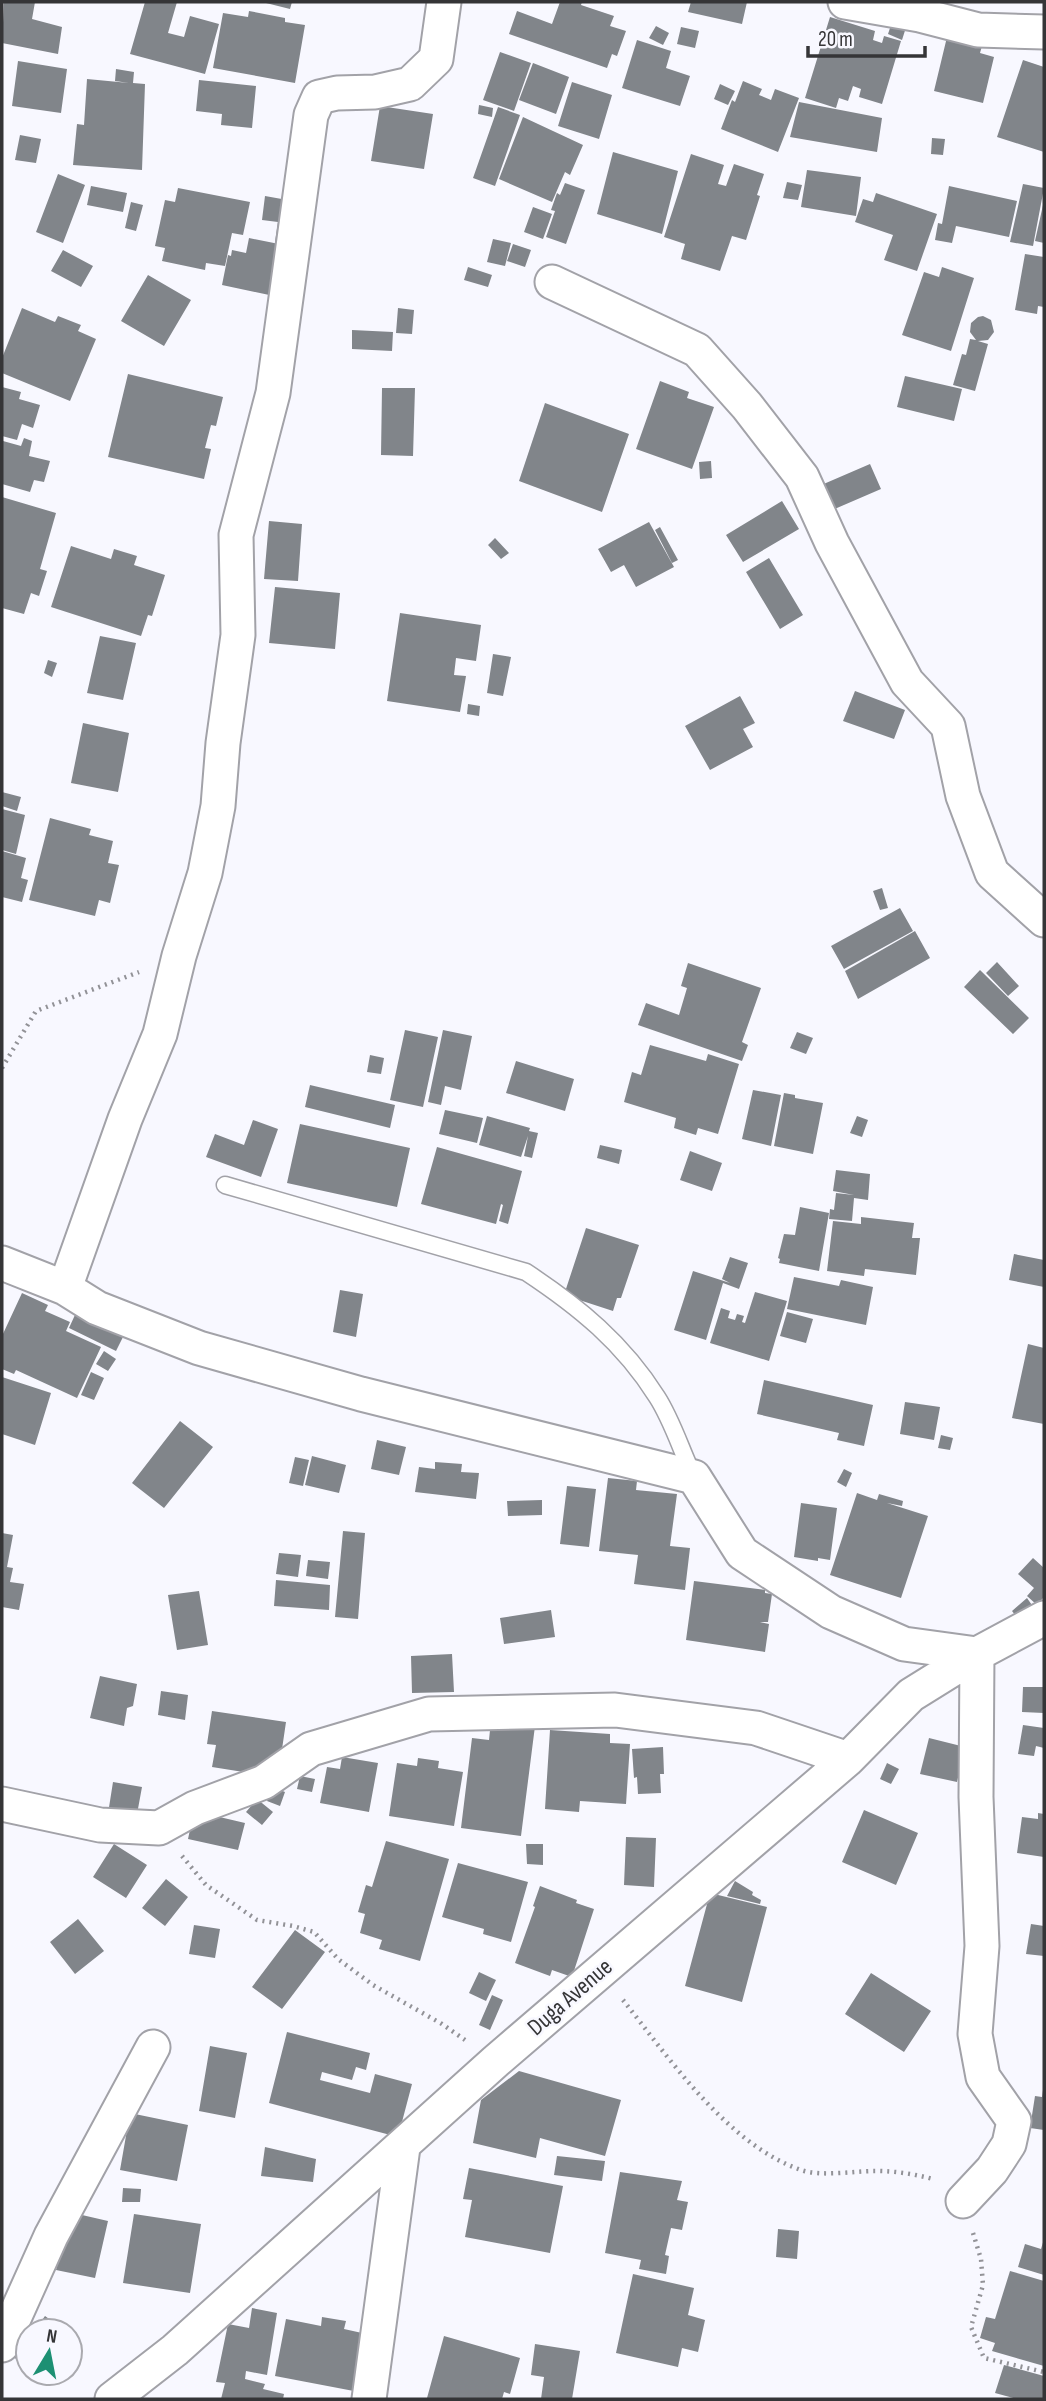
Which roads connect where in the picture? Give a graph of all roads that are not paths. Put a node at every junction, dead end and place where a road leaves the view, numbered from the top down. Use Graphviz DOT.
graph roads {
  1 [pos="444,2"];
  2 [pos="845,2"];
  3 [pos="1044,32"];
  4 [pos="552,282"];
  5 [pos="1044,920"];
  6 [pos="225,1185"];
  7 [pos="2,1263"];
  8 [pos="65,1289"];
  9 [pos="694,1477"];
  10 [pos="1044,1618"];
  11 [pos="977,1654"];
  12 [pos="848,1759"];
  13 [pos="2,1804"];
  14 [pos="153,2047"];
  15 [pos="403,2147"];
  16 [pos="963,2201"];
  17 [pos="2,2346"];
  18 [pos="113,2399"];
  19 [pos="369,2399"];
  1 -- 8 [label="street"];
  2 -- 3 [label="street"];
  4 -- 5 [label="street"];
  6 -- 9 [label="lane"];
  7 -- 8 [label="street"];
  8 -- 9 [label="street"];
  9 -- 11 [label="street"];
  10 -- 11 [label="street, Duga Avenue"];
  11 -- 12 [label="street, Duga Avenue"];
  11 -- 16 [label="street"];
  12 -- 13 [label="street"];
  12 -- 15 [label="street, Duga Avenue"];
  14 -- 17 [label="street"];
  15 -- 18 [label="street, Duga Avenue"];
  15 -- 19 [label="street"];
}
